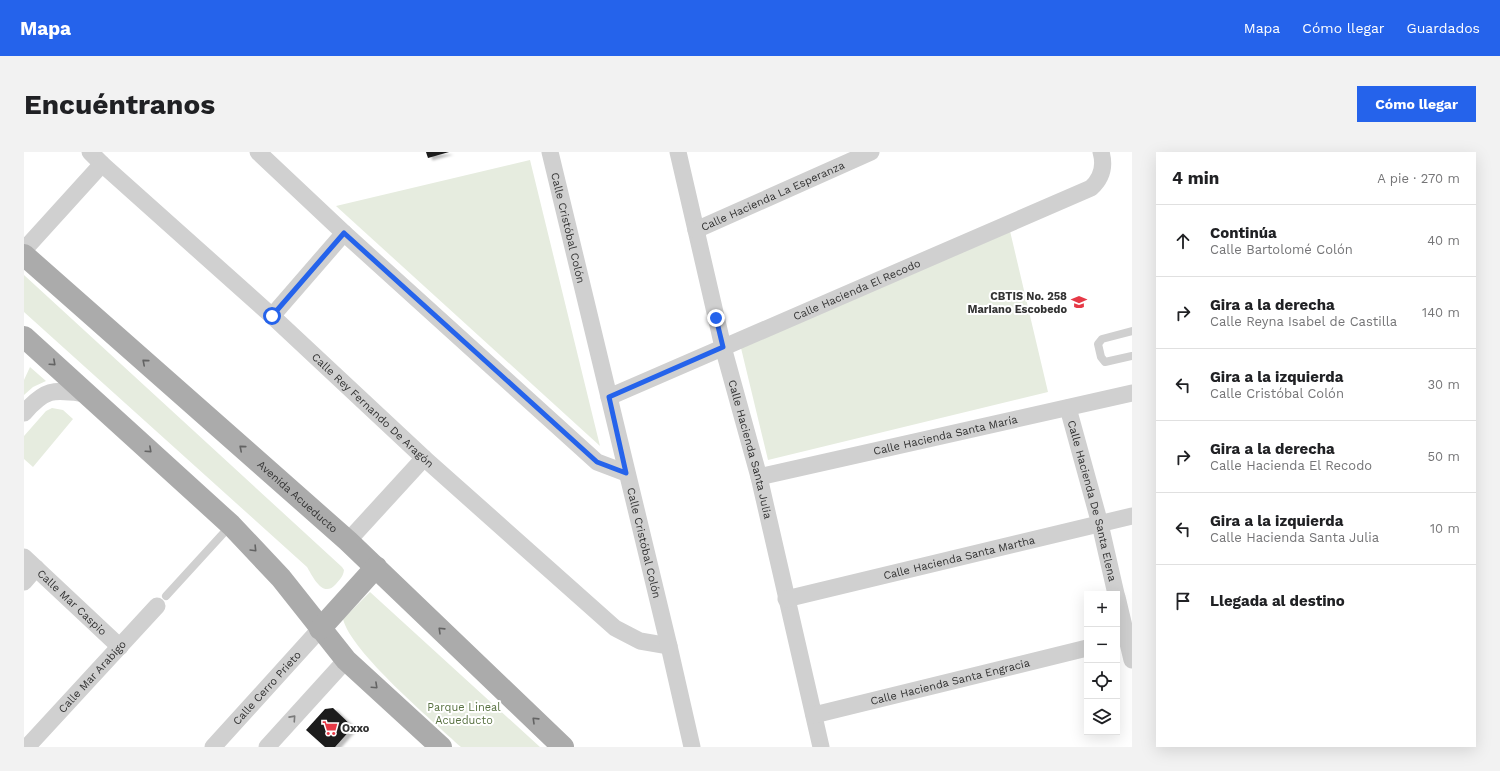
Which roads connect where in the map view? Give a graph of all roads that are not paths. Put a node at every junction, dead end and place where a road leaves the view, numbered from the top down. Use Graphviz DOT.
graph roads {
  1 [pos="258,152"];
  2 [pos="550,152"];
  3 [pos="678,152"];
  4 [pos="871,152"];
  5 [pos="1101,152"];
  6 [pos="96,158"];
  7 [pos="696,230"];
  8 [pos="344,233"];
  9 [pos="24,250"];
  10 [pos="24,255"];
  11 [pos="272,316"];
  12 [pos="1132,331"];
  13 [pos="24,337"];
  14 [pos="723,347"];
  15 [pos="1132,356"];
  16 [pos="1132,393"];
  17 [pos="87,394"];
  18 [pos="609,397"];
  19 [pos="1068,408"];
  20 [pos="24,413"];
  21 [pos="424,458"];
  22 [pos="626,473"];
  23 [pos="759,477"];
  24 [pos="1132,516"];
  25 [pos="1100,524"];
  26 [pos="231,525"];
  27 [pos="348,541"];
  28 [pos="30,563"];
  29 [pos="376,568"];
  30 [pos="24,582"];
  31 [pos="1115,591"];
  32 [pos="786,600"];
  33 [pos="161,601"];
  34 [pos="1120,613"];
  35 [pos="320,628"];
  36 [pos="1125,639"];
  37 [pos="669,646"];
  38 [pos="120,647"];
  39 [pos="1084,649"];
  40 [pos="346,660"];
  41 [pos="1132,660"];
  42 [pos="814,715"];
  43 [pos="27,747"];
  44 [pos="213,747"];
  45 [pos="267,747"];
  46 [pos="441,747"];
  47 [pos="563,747"];
  48 [pos="692,747"];
  49 [pos="821,747"];
  1 -- 8 [label="street"];
  2 -- 18 [label="street, Calle Cristóbal Colón"];
  3 -- 7 [label="street, Calle Hacienda Santa Julia"];
  4 -- 7 [label="street, Calle Hacienda La Esperanza"];
  5 -- 14 [label="street, Calle Hacienda El Recodo"];
  6 -- 9 [label="street"];
  6 -- 11 [label="street, Calle Rey Fernando De Aragón"];
  7 -- 14 [label="street, Calle Hacienda Santa Julia"];
  8 -- 11 [label="street"];
  8 -- 22 [label="street"];
  27 -- 10 [label="main road, Avenida Acueducto, one-way"];
  11 -- 21 [label="street, Calle Rey Fernando De Aragón"];
  12 -- 15 [label="lane"];
  13 -- 17 [label="main road, one-way"];
  14 -- 18 [label="street, Calle Hacienda El Recodo"];
  14 -- 23 [label="street, Calle Hacienda Santa Julia"];
  16 -- 19 [label="street, Calle Hacienda Santa María"];
  17 -- 20 [label="street"];
  17 -- 26 [label="main road, one-way"];
  18 -- 22 [label="street, Calle Cristóbal Colón"];
  19 -- 23 [label="street, Calle Hacienda Santa María"];
  19 -- 25 [label="street, Calle Hacienda De Santa Elena"];
  21 -- 27 [label="street"];
  21 -- 37 [label="street, Calle Rey Fernando De Aragón"];
  22 -- 37 [label="street, Calle Cristóbal Colón"];
  23 -- 32 [label="street, Calle Hacienda Santa Julia"];
  24 -- 25 [label="street, Calle Hacienda Santa Martha"];
  25 -- 31 [label="street, Calle Hacienda De Santa Elena"];
  25 -- 32 [label="street, Calle Hacienda Santa Martha"];
  26 -- 33 [label="lane"];
  26 -- 35 [label="main road, one-way"];
  27 -- 29 [label="main road, Avenida Acueducto"];
  28 -- 30 [label="street"];
  28 -- 38 [label="street, Calle Mar Caspio"];
  29 -- 35 [label="main road"];
  47 -- 29 [label="main road, Avenida Acueducto, one-way"];
  32 -- 42 [label="street, Calle Hacienda Santa Julia"];
  33 -- 38 [label="street, Calle Mar Arabigo"];
  34 -- 36 [label="street, Calle Hacienda De Santa Elena"];
  35 -- 40 [label="main road"];
  35 -- 44 [label="street, Calle Cerro Prieto"];
  36 -- 41 [label="street, Calle Hacienda De Santa Elena"];
  37 -- 48 [label="street, Calle Cristóbal Colón"];
  38 -- 43 [label="street, Calle Mar Arabigo"];
  39 -- 42 [label="street, Calle Hacienda Santa Engracia"];
  45 -- 40 [label="street, one-way"];
  40 -- 46 [label="main road, one-way"];
  42 -- 49 [label="street, Calle Hacienda Santa Julia"];
}
